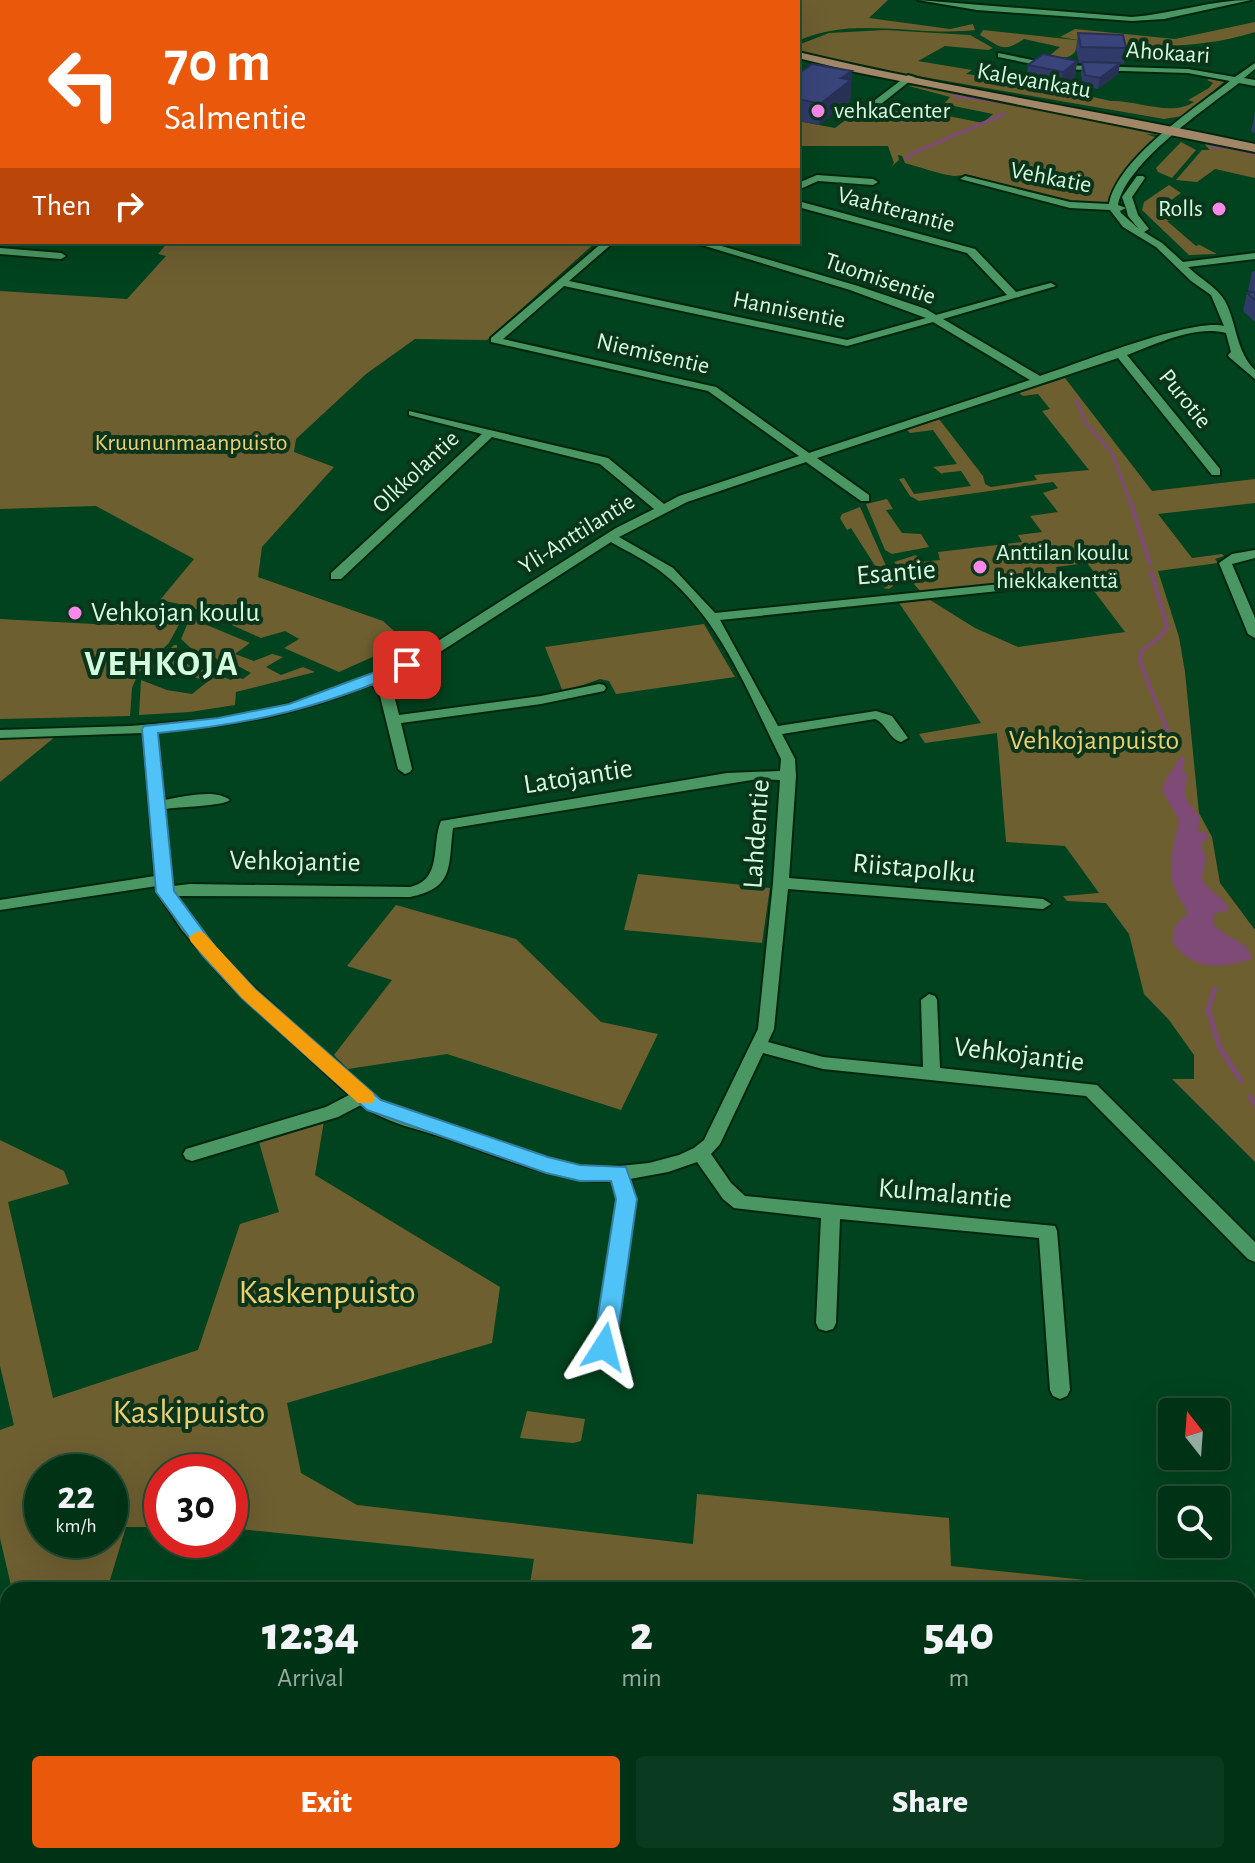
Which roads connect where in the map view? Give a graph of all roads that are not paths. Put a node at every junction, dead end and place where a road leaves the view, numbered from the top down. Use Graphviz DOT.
graph roads {
  1 [pos="922,0"];
  2 [pos="1247,0"];
  3 [pos="1001,55"];
  4 [pos="802,56"];
  5 [pos="1255,65"];
  6 [pos="909,79"];
  7 [pos="1238,80"];
  8 [pos="1255,83"];
  9 [pos="878,102"];
  10 [pos="1182,129"];
  11 [pos="1255,146"];
  12 [pos="965,179"];
  13 [pos="873,182"];
  14 [pos="800,186"];
  15 [pos="800,205"];
  16 [pos="1113,208"];
  17 [pos="1130,208"];
  18 [pos="1152,240"];
  19 [pos="607,244"];
  20 [pos="704,244"];
  21 [pos="0,251"];
  22 [pos="61,256"];
  23 [pos="1255,256"];
  24 [pos="1183,265"];
  25 [pos="562,283"];
  26 [pos="1051,286"];
  27 [pos="1014,296"];
  28 [pos="935,318"];
  29 [pos="1221,330"];
  30 [pos="1120,353"];
  31 [pos="1255,376"];
  32 [pos="1038,380"];
  33 [pos="413,413"];
  34 [pos="490,433"];
  35 [pos="808,456"];
  36 [pos="1216,472"];
  37 [pos="865,498"];
  38 [pos="662,509"];
  39 [pos="611,537"];
  40 [pos="1255,554"];
  41 [pos="336,576"];
  42 [pos="1084,578"];
  43 [pos="712,617"];
  44 [pos="1255,634"];
  45 [pos="375,680"];
  46 [pos="599,688"];
  47 [pos="394,720"];
  48 [pos="150,729"];
  49 [pos="774,731"];
  50 [pos="0,734"];
  51 [pos="901,738"];
  52 [pos="405,769"];
  53 [pos="789,776"];
  54 [pos="223,800"];
  55 [pos="156,806"];
  56 [pos="781,883"];
  57 [pos="164,886"];
  58 [pos="425,889"];
  59 [pos="1043,904"];
  60 [pos="0,905"];
  61 [pos="929,1000"];
  62 [pos="759,1046"];
  63 [pos="932,1074"];
  64 [pos="363,1096"];
  65 [pos="706,1150"];
  66 [pos="192,1154"];
  67 [pos="619,1173"];
  68 [pos="831,1212"];
  69 [pos="1255,1254"];
  70 [pos="826,1323"];
  71 [pos="604,1347"];
  72 [pos="1060,1390"];
  1 -- 2 [label="street"];
  3 -- 7 [label="street, Ahokaari"];
  4 -- 6 [label="main road, Kalevankatu"];
  5 -- 7 [label="street"];
  6 -- 9 [label="street"];
  6 -- 10 [label="main road, Kalevankatu"];
  7 -- 8 [label="street, Ahokaari"];
  7 -- 10 [label="street"];
  10 -- 11 [label="main road, Kalevankatu"];
  10 -- 16 [label="street"];
  10 -- 17 [label="street"];
  12 -- 16 [label="street, Vehkatie"];
  13 -- 14 [label="street"];
  15 -- 27 [label="street, Vaahterantie"];
  16 -- 17 [label="street, Vehkatie"];
  16 -- 18 [label="street"];
  17 -- 18 [label="street"];
  18 -- 24 [label="street"];
  19 -- 25 [label="street"];
  20 -- 28 [label="street, Tuomisentie"];
  21 -- 22 [label="street"];
  23 -- 24 [label="street"];
  24 -- 29 [label="street"];
  25 -- 28 [label="street, Hannisentie"];
  25 -- 35 [label="street, Niemisentie"];
  26 -- 27 [label="street, Hannisentie"];
  27 -- 28 [label="street, Hannisentie"];
  28 -- 32 [label="street, Tuomisentie"];
  29 -- 30 [label="street, Yli-Anttilantie"];
  29 -- 31 [label="street"];
  30 -- 32 [label="street, Yli-Anttilantie"];
  30 -- 36 [label="street, Purotie"];
  32 -- 35 [label="street, Yli-Anttilantie"];
  33 -- 34 [label="street"];
  34 -- 38 [label="street, Olkkolantie"];
  34 -- 41 [label="street, Olkkolantie"];
  35 -- 37 [label="street, Niemisentie"];
  35 -- 38 [label="street, Yli-Anttilantie"];
  38 -- 39 [label="street, Yli-Anttilantie"];
  39 -- 43 [label="street, Lahdentie"];
  39 -- 45 [label="street, Yli-Anttilantie"];
  40 -- 44 [label="street"];
  42 -- 43 [label="street, Esantie"];
  43 -- 49 [label="street, Lahdentie"];
  45 -- 47 [label="street"];
  45 -- 48 [label="street, Yli-Anttilantie"];
  46 -- 47 [label="street"];
  47 -- 52 [label="street"];
  48 -- 50 [label="street, Yli-Anttilantie"];
  48 -- 55 [label="street"];
  49 -- 51 [label="street"];
  49 -- 53 [label="street, Lahdentie"];
  53 -- 56 [label="street, Lahdentie"];
  53 -- 58 [label="street, Latojantie"];
  54 -- 55 [label="street"];
  55 -- 57 [label="street"];
  56 -- 59 [label="street, Riistapolku"];
  56 -- 62 [label="street, Lahdentie"];
  57 -- 58 [label="street, Vehkojantie"];
  57 -- 60 [label="street, Vehkojantie"];
  57 -- 64 [label="street"];
  61 -- 63 [label="street"];
  62 -- 63 [label="street, Vehkojantie"];
  62 -- 65 [label="street, Lahdentie"];
  63 -- 69 [label="street, Vehkojantie"];
  64 -- 66 [label="street"];
  64 -- 67 [label="street"];
  65 -- 67 [label="street"];
  65 -- 68 [label="street, Kulmalantie"];
  67 -- 71 [label="street"];
  68 -- 70 [label="street"];
  68 -- 72 [label="street, Kulmalantie"];
}
